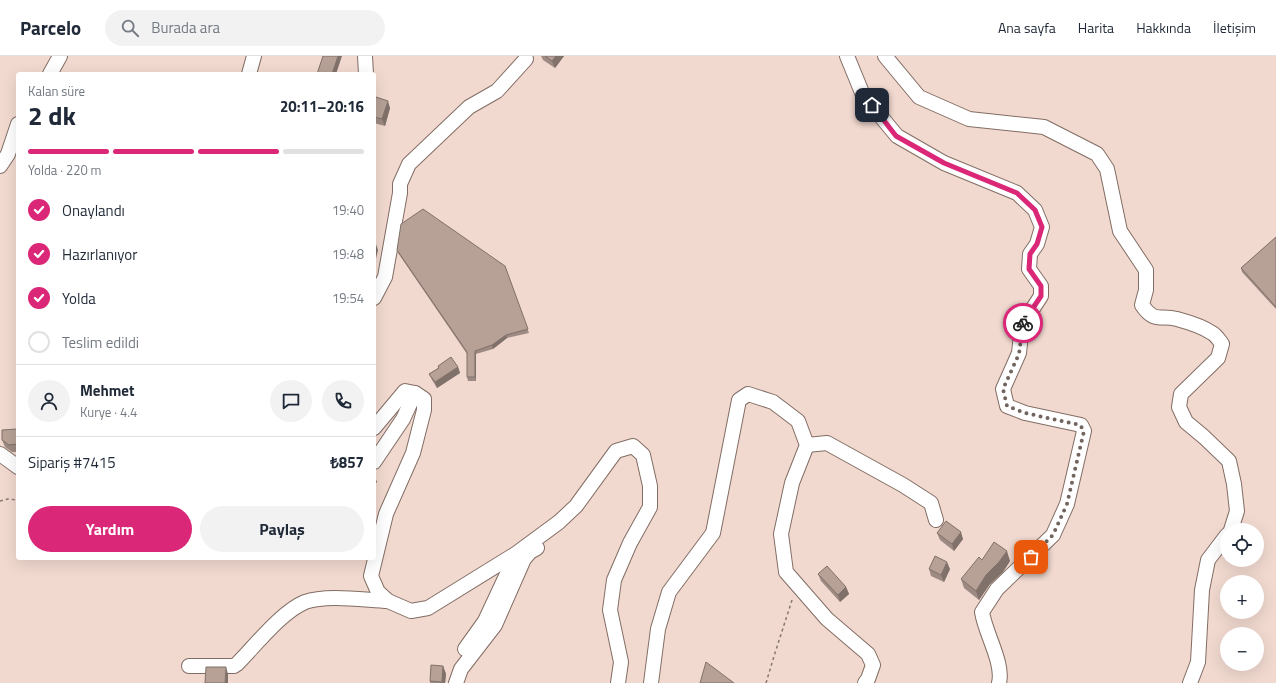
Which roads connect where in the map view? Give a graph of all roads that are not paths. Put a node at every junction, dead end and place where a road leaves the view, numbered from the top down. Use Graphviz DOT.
graph roads {
  1 [pos="60,56"];
  2 [pos="254,56"];
  3 [pos="365,56"];
  4 [pos="846,56"];
  5 [pos="885,56"];
  6 [pos="526,59"];
  7 [pos="51,72"];
  8 [pos="250,72"];
  9 [pos="366,72"];
  10 [pos="16,130"];
  11 [pos="0,166"];
  12 [pos="376,294"];
  13 [pos="415,393"];
  14 [pos="376,426"];
  15 [pos="807,445"];
  16 [pos="0,454"];
  17 [pos="376,459"];
  18 [pos="16,466"];
  19 [pos="936,520"];
  20 [pos="559,522"];
  21 [pos="1233,523"];
  22 [pos="1220,544"];
  23 [pos="517,553"];
  24 [pos="376,555"];
  25 [pos="375,560"];
  26 [pos="388,601"];
  27 [pos="456,663"];
  28 [pos="189,666"];
  29 [pos="456,683"];
  30 [pos="618,683"];
  31 [pos="651,683"];
  32 [pos="865,683"];
  33 [pos="999,683"];
  34 [pos="1190,683"];
  1 -- 7 [label="street"];
  2 -- 8 [label="street"];
  3 -- 9 [label="street"];
  4 -- 33 [label="street"];
  5 -- 21 [label="street"];
  6 -- 12 [label="street"];
  10 -- 11 [label="street"];
  13 -- 14 [label="street"];
  13 -- 17 [label="street"];
  13 -- 24 [label="street"];
  15 -- 19 [label="street"];
  15 -- 31 [label="street"];
  15 -- 32 [label="street"];
  16 -- 18 [label="street"];
  20 -- 23 [label="street"];
  20 -- 29 [label="street"];
  20 -- 30 [label="street"];
  22 -- 34 [label="street"];
  23 -- 26 [label="street"];
  23 -- 27 [label="street"];
  25 -- 26 [label="street"];
  26 -- 28 [label="street"];
}
